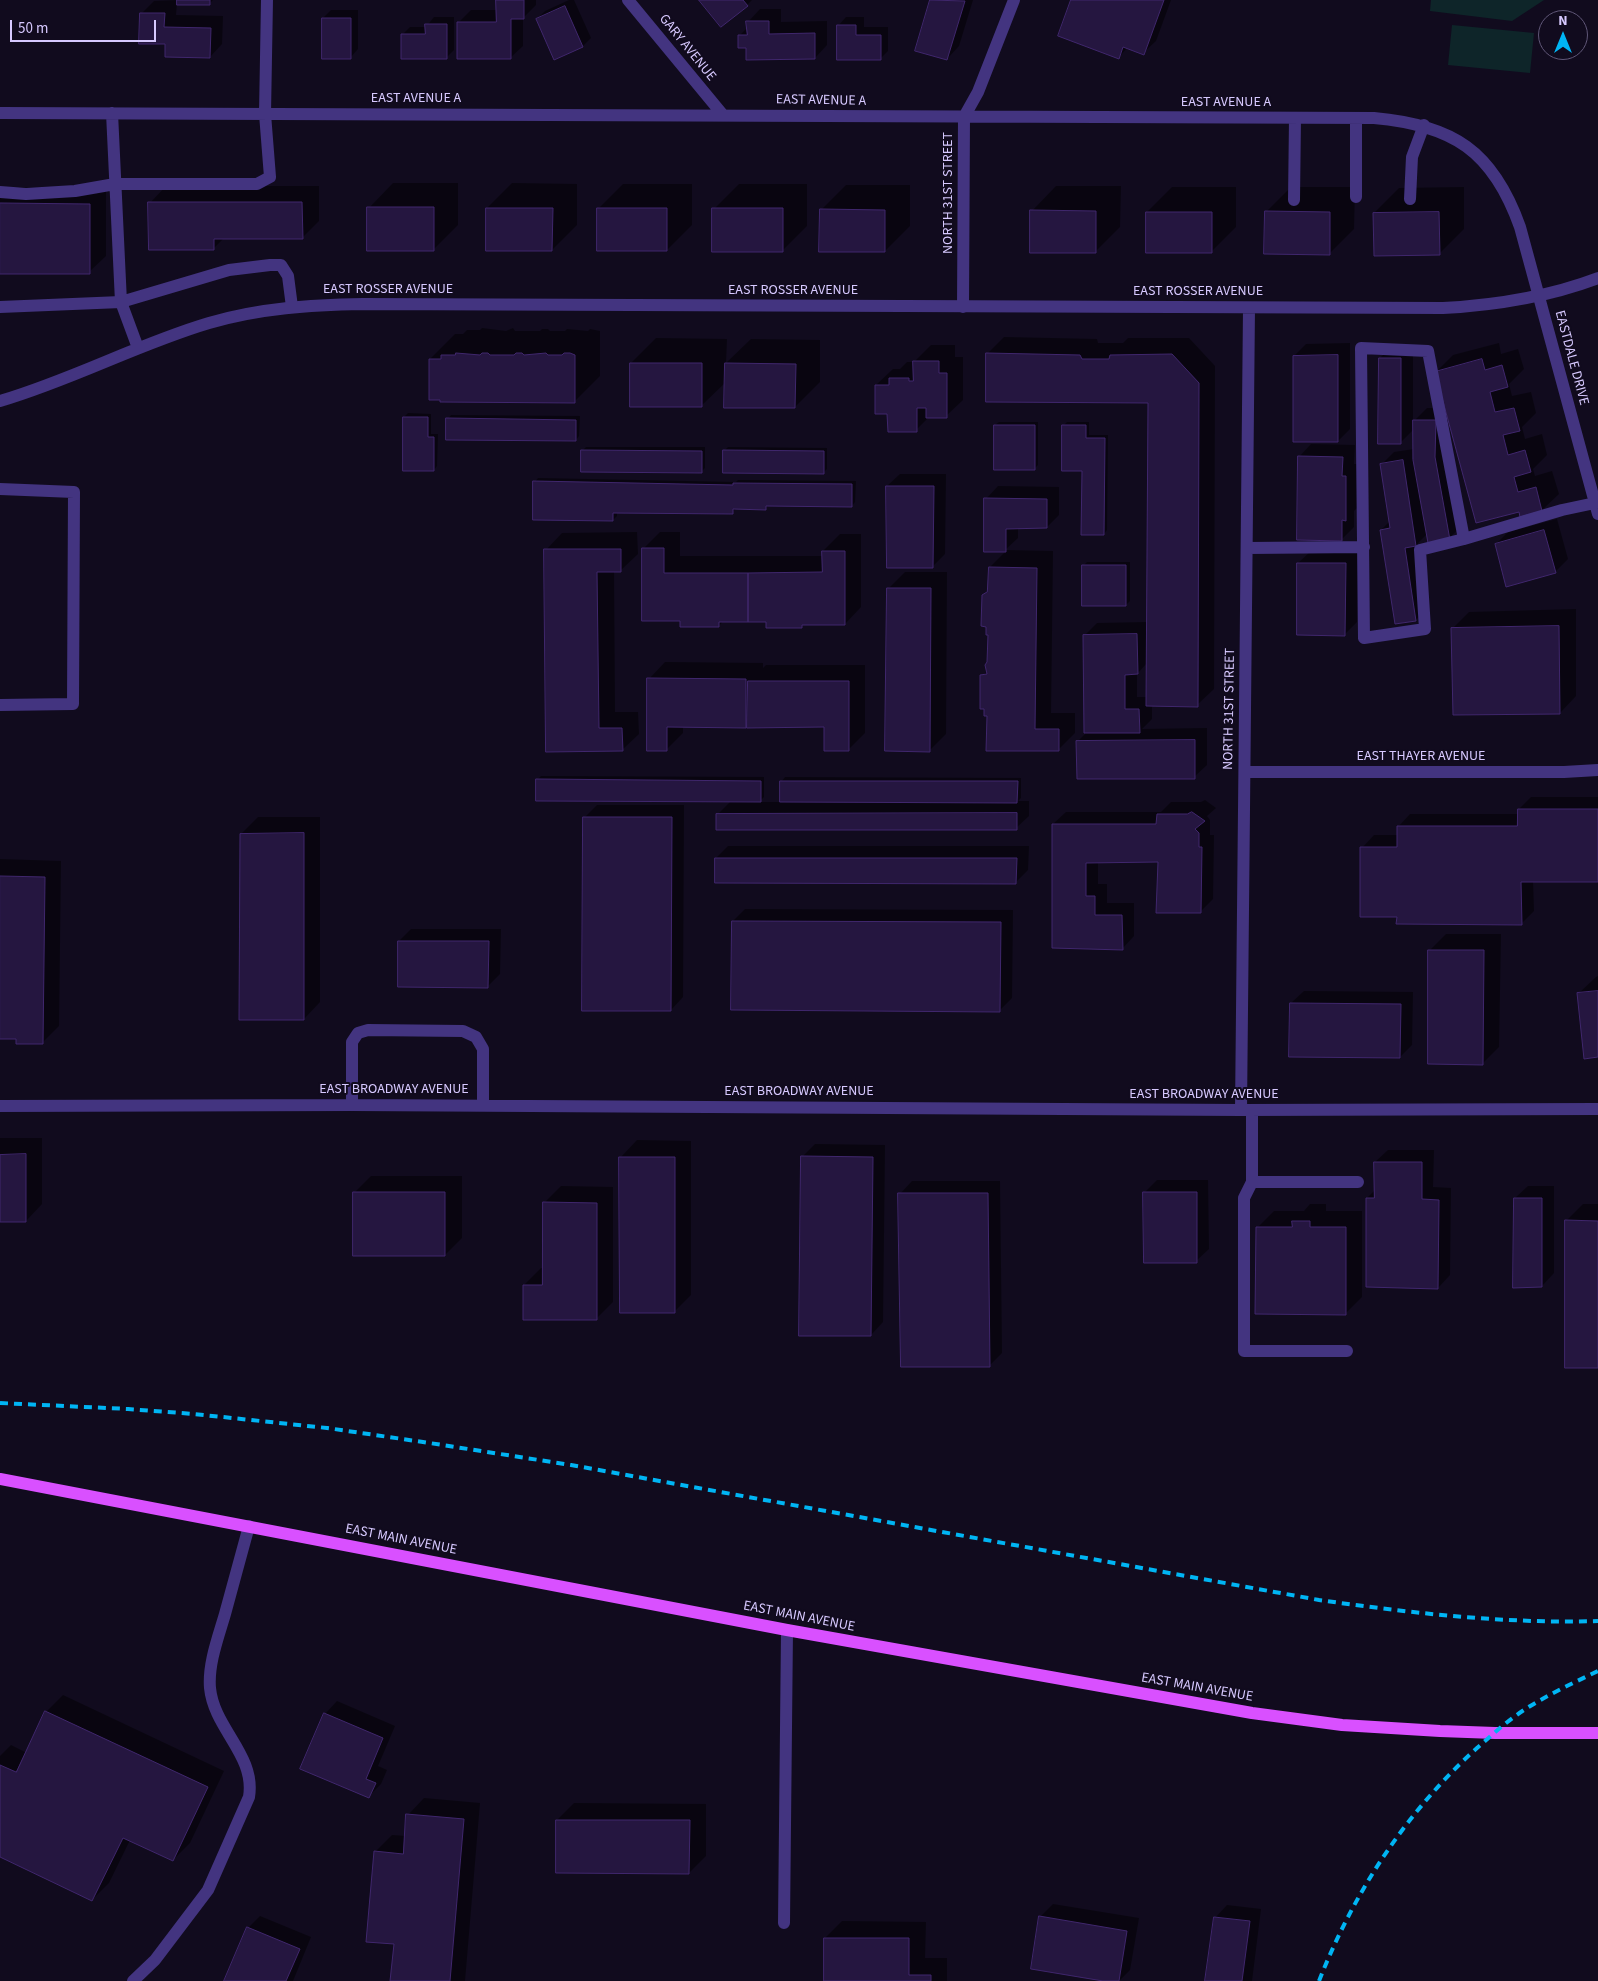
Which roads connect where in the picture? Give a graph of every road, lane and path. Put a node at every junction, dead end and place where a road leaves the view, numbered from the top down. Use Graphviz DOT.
graph roads {
  1 [pos="267,0"];
  2 [pos="628,0"];
  3 [pos="1014,0"];
  4 [pos="0,113"];
  5 [pos="112,113"];
  6 [pos="266,114"];
  7 [pos="723,115"];
  8 [pos="964,118"];
  9 [pos="1295,118"];
  10 [pos="1356,118"];
  11 [pos="1424,125"];
  12 [pos="115,184"];
  13 [pos="0,192"];
  14 [pos="1356,197"];
  15 [pos="1410,199"];
  16 [pos="1294,200"];
  17 [pos="1598,278"];
  18 [pos="1539,296"];
  19 [pos="121,302"];
  20 [pos="0,307"];
  21 [pos="292,307"];
  22 [pos="963,307"];
  23 [pos="1249,308"];
  24 [pos="138,348"];
  25 [pos="0,401"];
  26 [pos="0,489"];
  27 [pos="1596,508"];
  28 [pos="1464,539"];
  29 [pos="1364,547"];
  30 [pos="1247,548"];
  31 [pos="0,706"];
  32 [pos="1598,770"];
  33 [pos="1245,772"];
  34 [pos="352,1105"];
  35 [pos="0,1106"];
  36 [pos="483,1106"];
  37 [pos="1598,1109"];
  38 [pos="1246,1110"];
  39 [pos="1252,1182"];
  40 [pos="1358,1182"];
  41 [pos="1347,1351"];
  42 [pos="0,1479"];
  43 [pos="248,1526"];
  44 [pos="787,1630"];
  45 [pos="1598,1732"];
  46 [pos="784,1923"];
  47 [pos="133,1981"];
  1 -- 6 [label="street"];
  2 -- 7 [label="street, GARY AVENUE"];
  3 -- 8 [label="street, NORTH 31ST STREET"];
  4 -- 5 [label="street, EAST AVENUE A"];
  5 -- 6 [label="street, EAST AVENUE A"];
  5 -- 12 [label="street"];
  6 -- 7 [label="street, EAST AVENUE A"];
  6 -- 12 [label="street"];
  7 -- 8 [label="street, EAST AVENUE A"];
  8 -- 9 [label="street, EAST AVENUE A"];
  8 -- 22 [label="street, NORTH 31ST STREET"];
  9 -- 10 [label="street, EAST AVENUE A"];
  9 -- 16 [label="street"];
  10 -- 11 [label="street, EAST AVENUE A"];
  10 -- 14 [label="street"];
  11 -- 15 [label="street"];
  11 -- 18 [label="street, EAST AVENUE A"];
  12 -- 13 [label="street"];
  12 -- 19 [label="street"];
  17 -- 18 [label="street, EAST ROSSER AVENUE"];
  18 -- 23 [label="street, EAST ROSSER AVENUE"];
  18 -- 27 [label="street, EASTDALE DRIVE"];
  19 -- 20 [label="street"];
  19 -- 21 [label="street"];
  19 -- 24 [label="street"];
  21 -- 22 [label="street, EAST ROSSER AVENUE"];
  21 -- 24 [label="street, EAST ROSSER AVENUE"];
  22 -- 23 [label="street, EAST ROSSER AVENUE"];
  23 -- 30 [label="street, NORTH 31ST STREET"];
  24 -- 25 [label="street, EAST ROSSER AVENUE"];
  26 -- 31 [label="street"];
  27 -- 28 [label="street"];
  28 -- 29 [label="street"];
  28 -- 29 [label="street"];
  29 -- 30 [label="street"];
  30 -- 33 [label="street, NORTH 31ST STREET"];
  32 -- 33 [label="street, EAST THAYER AVENUE"];
  33 -- 38 [label="street, NORTH 31ST STREET"];
  34 -- 35 [label="street, EAST BROADWAY AVENUE"];
  34 -- 36 [label="street, EAST BROADWAY AVENUE"];
  34 -- 36 [label="street"];
  36 -- 38 [label="street, EAST BROADWAY AVENUE"];
  37 -- 38 [label="street, EAST BROADWAY AVENUE"];
  38 -- 39 [label="street, NORTH 31ST STREET"];
  39 -- 40 [label="street"];
  39 -- 41 [label="street, NORTH 31ST STREET"];
  42 -- 43 [label="main road, EAST MAIN AVENUE"];
  43 -- 44 [label="main road, EAST MAIN AVENUE"];
  43 -- 47 [label="street"];
  44 -- 45 [label="main road, EAST MAIN AVENUE"];
  44 -- 46 [label="street"];
}
